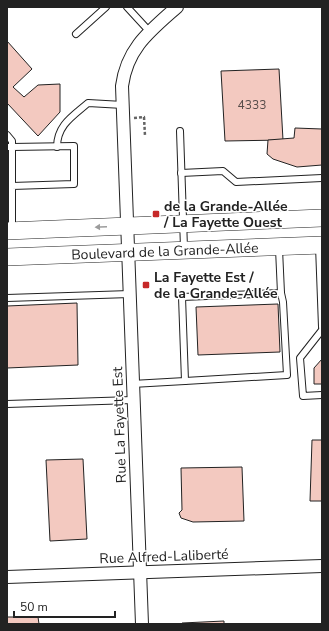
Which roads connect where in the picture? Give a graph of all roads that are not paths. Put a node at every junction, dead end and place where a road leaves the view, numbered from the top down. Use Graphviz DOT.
graph roads {
  1 [pos="106,7"];
  2 [pos="127,7"];
  3 [pos="177,7"];
  4 [pos="150,32"];
  5 [pos="76,34"];
  6 [pos="123,105"];
  7 [pos="180,131"];
  8 [pos="7,135"];
  9 [pos="57,146"];
  10 [pos="10,147"];
  11 [pos="181,173"];
  12 [pos="322,178"];
  13 [pos="12,186"];
  14 [pos="322,218"];
  15 [pos="183,224"];
  16 [pos="128,226"];
  17 [pos="10,230"];
  18 [pos="320,245"];
  19 [pos="279,246"];
  20 [pos="184,250"];
  21 [pos="128,252"];
  22 [pos="7,257"];
  23 [pos="281,293"];
  24 [pos="130,294"];
  25 [pos="7,298"];
  26 [pos="322,327"];
  27 [pos="322,330"];
  28 [pos="185,381"];
  29 [pos="132,384"];
  30 [pos="322,395"];
  31 [pos="133,400"];
  32 [pos="7,404"];
  33 [pos="322,566"];
  34 [pos="139,572"];
  35 [pos="7,578"];
  36 [pos="142,624"];
  1 -- 5 [label="lane"];
  2 -- 4 [label="lane"];
  3 -- 4 [label="street, Rue La Fayette Est"];
  4 -- 6 [label="street, Rue La Fayette Est"];
  6 -- 9 [label="lane"];
  6 -- 16 [label="street, Rue La Fayette Est"];
  7 -- 11 [label="lane"];
  8 -- 10 [label="lane"];
  9 -- 10 [label="lane"];
  9 -- 13 [label="lane"];
  10 -- 13 [label="lane"];
  11 -- 12 [label="lane"];
  11 -- 15 [label="lane"];
  13 -- 17 [label="lane"];
  14 -- 15 [label="street, Boulevard de la Grande-Allée"];
  15 -- 16 [label="street, Boulevard de la Grande-Allée"];
  15 -- 20 [label="lane"];
  16 -- 17 [label="street, Boulevard de la Grande-Allée, one-way"];
  16 -- 21 [label="street, Rue La Fayette Est"];
  18 -- 19 [label="street, Boulevard de la Grande-Allée"];
  18 -- 26 [label="lane"];
  19 -- 20 [label="street, Boulevard de la Grande-Allée"];
  19 -- 23 [label="lane"];
  20 -- 21 [label="street, Boulevard de la Grande-Allée"];
  21 -- 22 [label="street, Boulevard de la Grande-Allée"];
  21 -- 24 [label="street, Rue La Fayette Est"];
  23 -- 28 [label="lane"];
  23 -- 28 [label="lane"];
  24 -- 25 [label="lane"];
  24 -- 29 [label="street, Rue La Fayette Est"];
  27 -- 30 [label="lane"];
  28 -- 29 [label="lane"];
  29 -- 31 [label="street, Rue La Fayette Est"];
  31 -- 32 [label="lane"];
  31 -- 34 [label="street, Rue La Fayette Est"];
  33 -- 34 [label="street, Rue Alfred-Laliberté"];
  34 -- 35 [label="street, Rue Alfred-Laliberté"];
  34 -- 36 [label="street, Rue La Fayette Est"];
}
